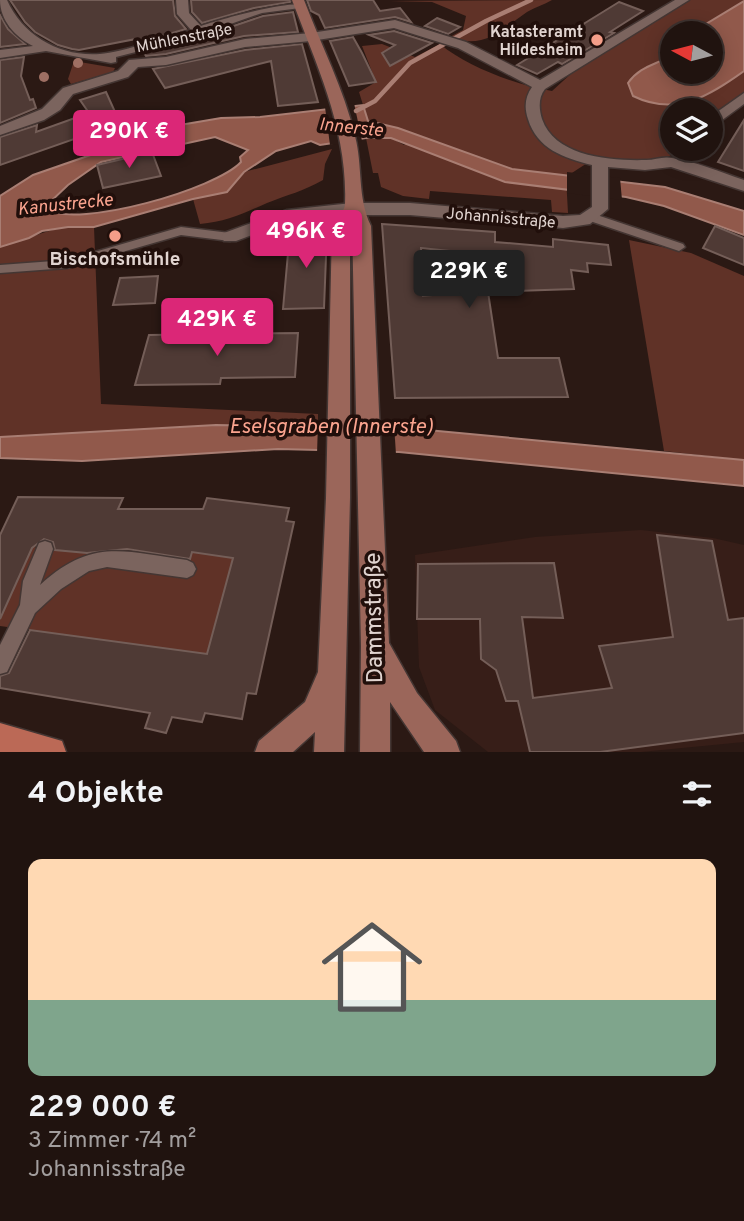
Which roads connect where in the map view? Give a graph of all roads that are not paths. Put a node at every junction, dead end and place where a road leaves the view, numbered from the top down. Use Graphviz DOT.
graph roads {
  1 [pos="1,0"];
  2 [pos="183,0"];
  3 [pos="683,0"];
  4 [pos="299,3"];
  5 [pos="197,29"];
  6 [pos="311,37"];
  7 [pos="43,48"];
  8 [pos="0,54"];
  9 [pos="99,58"];
  10 [pos="134,63"];
  11 [pos="540,86"];
  12 [pos="744,97"];
  13 [pos="723,114"];
  14 [pos="0,131"];
  15 [pos="668,161"];
  16 [pos="600,166"];
  17 [pos="744,186"];
  18 [pos="352,209"];
  19 [pos="596,211"];
  20 [pos="230,237"];
  21 [pos="679,247"];
  22 [pos="0,269"];
  23 [pos="45,549"];
  24 [pos="187,569"];
  25 [pos="29,607"];
  26 [pos="375,646"];
  27 [pos="0,665"];
  28 [pos="333,670"];
  29 [pos="0,738"];
  30 [pos="51,752"];
  31 [pos="270,752"];
  32 [pos="329,752"];
  33 [pos="375,752"];
  34 [pos="445,752"];
  1 -- 7 [label="street"];
  2 -- 5 [label="street"];
  3 -- 11 [label="street"];
  4 -- 5 [label="street"];
  4 -- 6 [label="street"];
  5 -- 9 [label="street"];
  6 -- 10 [label="street, Mühlenstraße"];
  6 -- 11 [label="street, Mühlenstraße"];
  6 -- 18 [label="street"];
  7 -- 8 [label="street"];
  7 -- 9 [label="street"];
  9 -- 10 [label="street"];
  10 -- 14 [label="street, Mühlenstraße"];
  11 -- 16 [label="street"];
  12 -- 13 [label="street"];
  15 -- 16 [label="street"];
  15 -- 17 [label="street"];
  16 -- 19 [label="street"];
  18 -- 19 [label="street, Johannisstraße"];
  18 -- 20 [label="street"];
  18 -- 26 [label="street, Dammstraße"];
  18 -- 28 [label="street, Dammstraße"];
  19 -- 21 [label="lane"];
  20 -- 22 [label="lane"];
  23 -- 25 [label="lane"];
  24 -- 25 [label="lane"];
  25 -- 27 [label="lane"];
  26 -- 33 [label="street, Dammstraße"];
  26 -- 34 [label="street"];
  28 -- 31 [label="street"];
  28 -- 32 [label="street, Dammstraße"];
  29 -- 30 [label="main road"];
}
